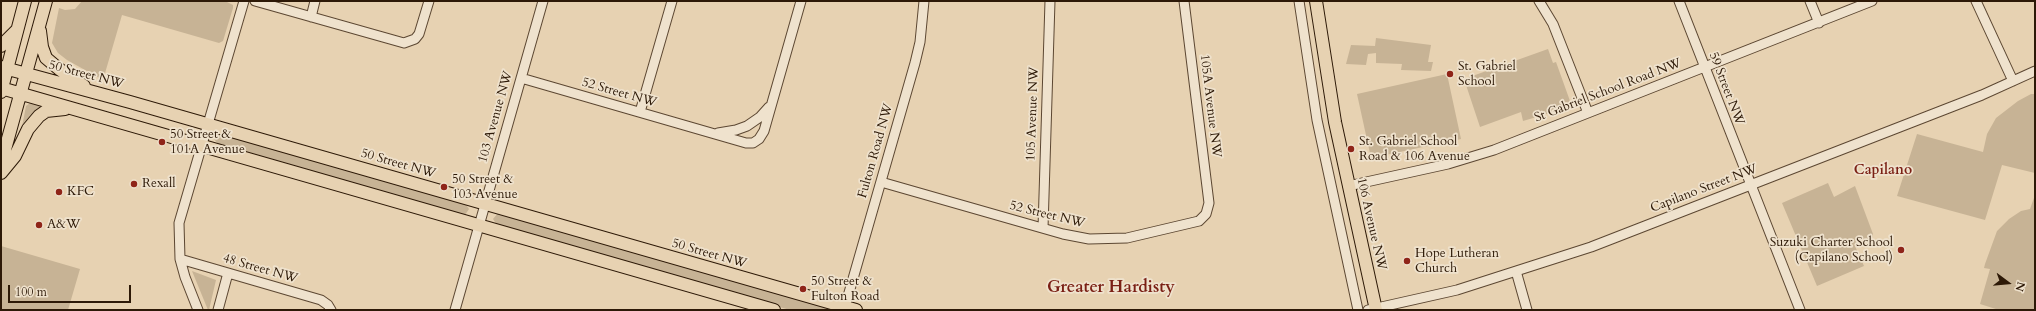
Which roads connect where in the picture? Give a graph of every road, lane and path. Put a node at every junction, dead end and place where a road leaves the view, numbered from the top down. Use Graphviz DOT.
graph roads {
  1 [pos="25,1"];
  2 [pos="46,1"];
  3 [pos="244,1"];
  4 [pos="255,1"];
  5 [pos="316,1"];
  6 [pos="429,1"];
  7 [pos="543,1"];
  8 [pos="672,1"];
  9 [pos="801,1"];
  10 [pos="924,1"];
  11 [pos="1050,1"];
  12 [pos="1184,1"];
  13 [pos="1299,1"];
  14 [pos="1316,1"];
  15 [pos="1539,1"];
  16 [pos="1678,1"];
  17 [pos="1810,1"];
  18 [pos="1872,1"];
  19 [pos="1976,1"];
  20 [pos="311,17"];
  21 [pos="39,22"];
  22 [pos="1819,23"];
  23 [pos="18,29"];
  24 [pos="1,46"];
  25 [pos="1705,68"];
  26 [pos="2035,71"];
  27 [pos="4,72"];
  28 [pos="26,73"];
  29 [pos="521,78"];
  30 [pos="2013,81"];
  31 [pos="1,89"];
  32 [pos="94,92"];
  33 [pos="20,93"];
  34 [pos="772,102"];
  35 [pos="80,110"];
  36 [pos="640,112"];
  37 [pos="1588,113"];
  38 [pos="208,125"];
  39 [pos="710,132"];
  40 [pos="202,145"];
  41 [pos="1,164"];
  42 [pos="1,173"];
  43 [pos="881,182"];
  44 [pos="1750,185"];
  45 [pos="1348,186"];
  46 [pos="485,204"];
  47 [pos="1206,214"];
  48 [pos="479,226"];
  49 [pos="1043,228"];
  50 [pos="180,259"];
  51 [pos="1516,271"];
  52 [pos="228,273"];
  53 [pos="331,309"];
  54 [pos="848,309"];
  55 [pos="1373,309"];
  56 [pos="198,310"];
  57 [pos="218,310"];
  58 [pos="455,310"];
  59 [pos="774,310"];
  60 [pos="1358,310"];
  61 [pos="1526,310"];
  62 [pos="1800,310"];
  1 -- 23 [label="main road"];
  2 -- 21 [label="main road"];
  3 -- 38 [label="street"];
  4 -- 20 [label="street"];
  5 -- 20 [label="street"];
  6 -- 20 [label="street"];
  7 -- 29 [label="street, 103 Avenue NW"];
  8 -- 36 [label="street"];
  9 -- 34 [label="street"];
  10 -- 43 [label="street, Fulton Road NW"];
  11 -- 49 [label="street, 105 Avenue NW"];
  12 -- 47 [label="street, 105A Avenue NW"];
  13 -- 60 [label="street"];
  14 -- 45 [label="main road, 106 Avenue NW"];
  15 -- 37 [label="street"];
  16 -- 25 [label="street, 59 Street NW"];
  17 -- 22 [label="street"];
  18 -- 22 [label="street, St Gabriel School Road NW"];
  19 -- 30 [label="street"];
  21 -- 28 [label="main road"];
  21 -- 32 [label="main road"];
  22 -- 25 [label="street, St Gabriel School Road NW"];
  23 -- 24 [label="main road"];
  23 -- 27 [label="main road"];
  25 -- 37 [label="street, St Gabriel School Road NW"];
  25 -- 44 [label="street, 59 Street NW"];
  26 -- 30 [label="street, Capilano Street NW"];
  27 -- 28 [label="main road, 50 Street NW"];
  27 -- 31 [label="main road"];
  28 -- 32 [label="main road, 50 Street NW"];
  28 -- 33 [label="main road"];
  29 -- 36 [label="street, 52 Street NW"];
  29 -- 46 [label="street, 103 Avenue NW"];
  30 -- 44 [label="street, Capilano Street NW"];
  31 -- 33 [label="main road"];
  32 -- 38 [label="main road, 50 Street NW"];
  33 -- 35 [label="main road"];
  33 -- 41 [label="main road"];
  34 -- 39 [label="street, 52 Street NW"];
  34 -- 39 [label="street, 52 Street NW"];
  35 -- 40 [label="main road"];
  35 -- 42 [label="main road"];
  36 -- 39 [label="street, 52 Street NW"];
  37 -- 45 [label="street, St Gabriel School Road NW"];
  38 -- 40 [label="street"];
  38 -- 46 [label="main road, 50 Street NW"];
  40 -- 48 [label="main road"];
  40 -- 50 [label="street"];
  43 -- 49 [label="street, 52 Street NW"];
  43 -- 54 [label="street, Fulton Road NW"];
  44 -- 51 [label="street, Capilano Street NW"];
  44 -- 62 [label="street, 59 Street NW"];
  45 -- 55 [label="main road, 106 Avenue NW"];
  46 -- 48 [label="street, 103 Avenue NW"];
  46 -- 54 [label="main road, 50 Street NW"];
  47 -- 49 [label="street, 52 Street NW"];
  48 -- 58 [label="street, 103 Avenue NW"];
  48 -- 59 [label="main road"];
  50 -- 52 [label="street, 48 Street NW"];
  50 -- 56 [label="street"];
  51 -- 55 [label="street, Capilano Street NW"];
  51 -- 61 [label="street"];
  52 -- 53 [label="street, 48 Street NW"];
  52 -- 57 [label="street"];
}
